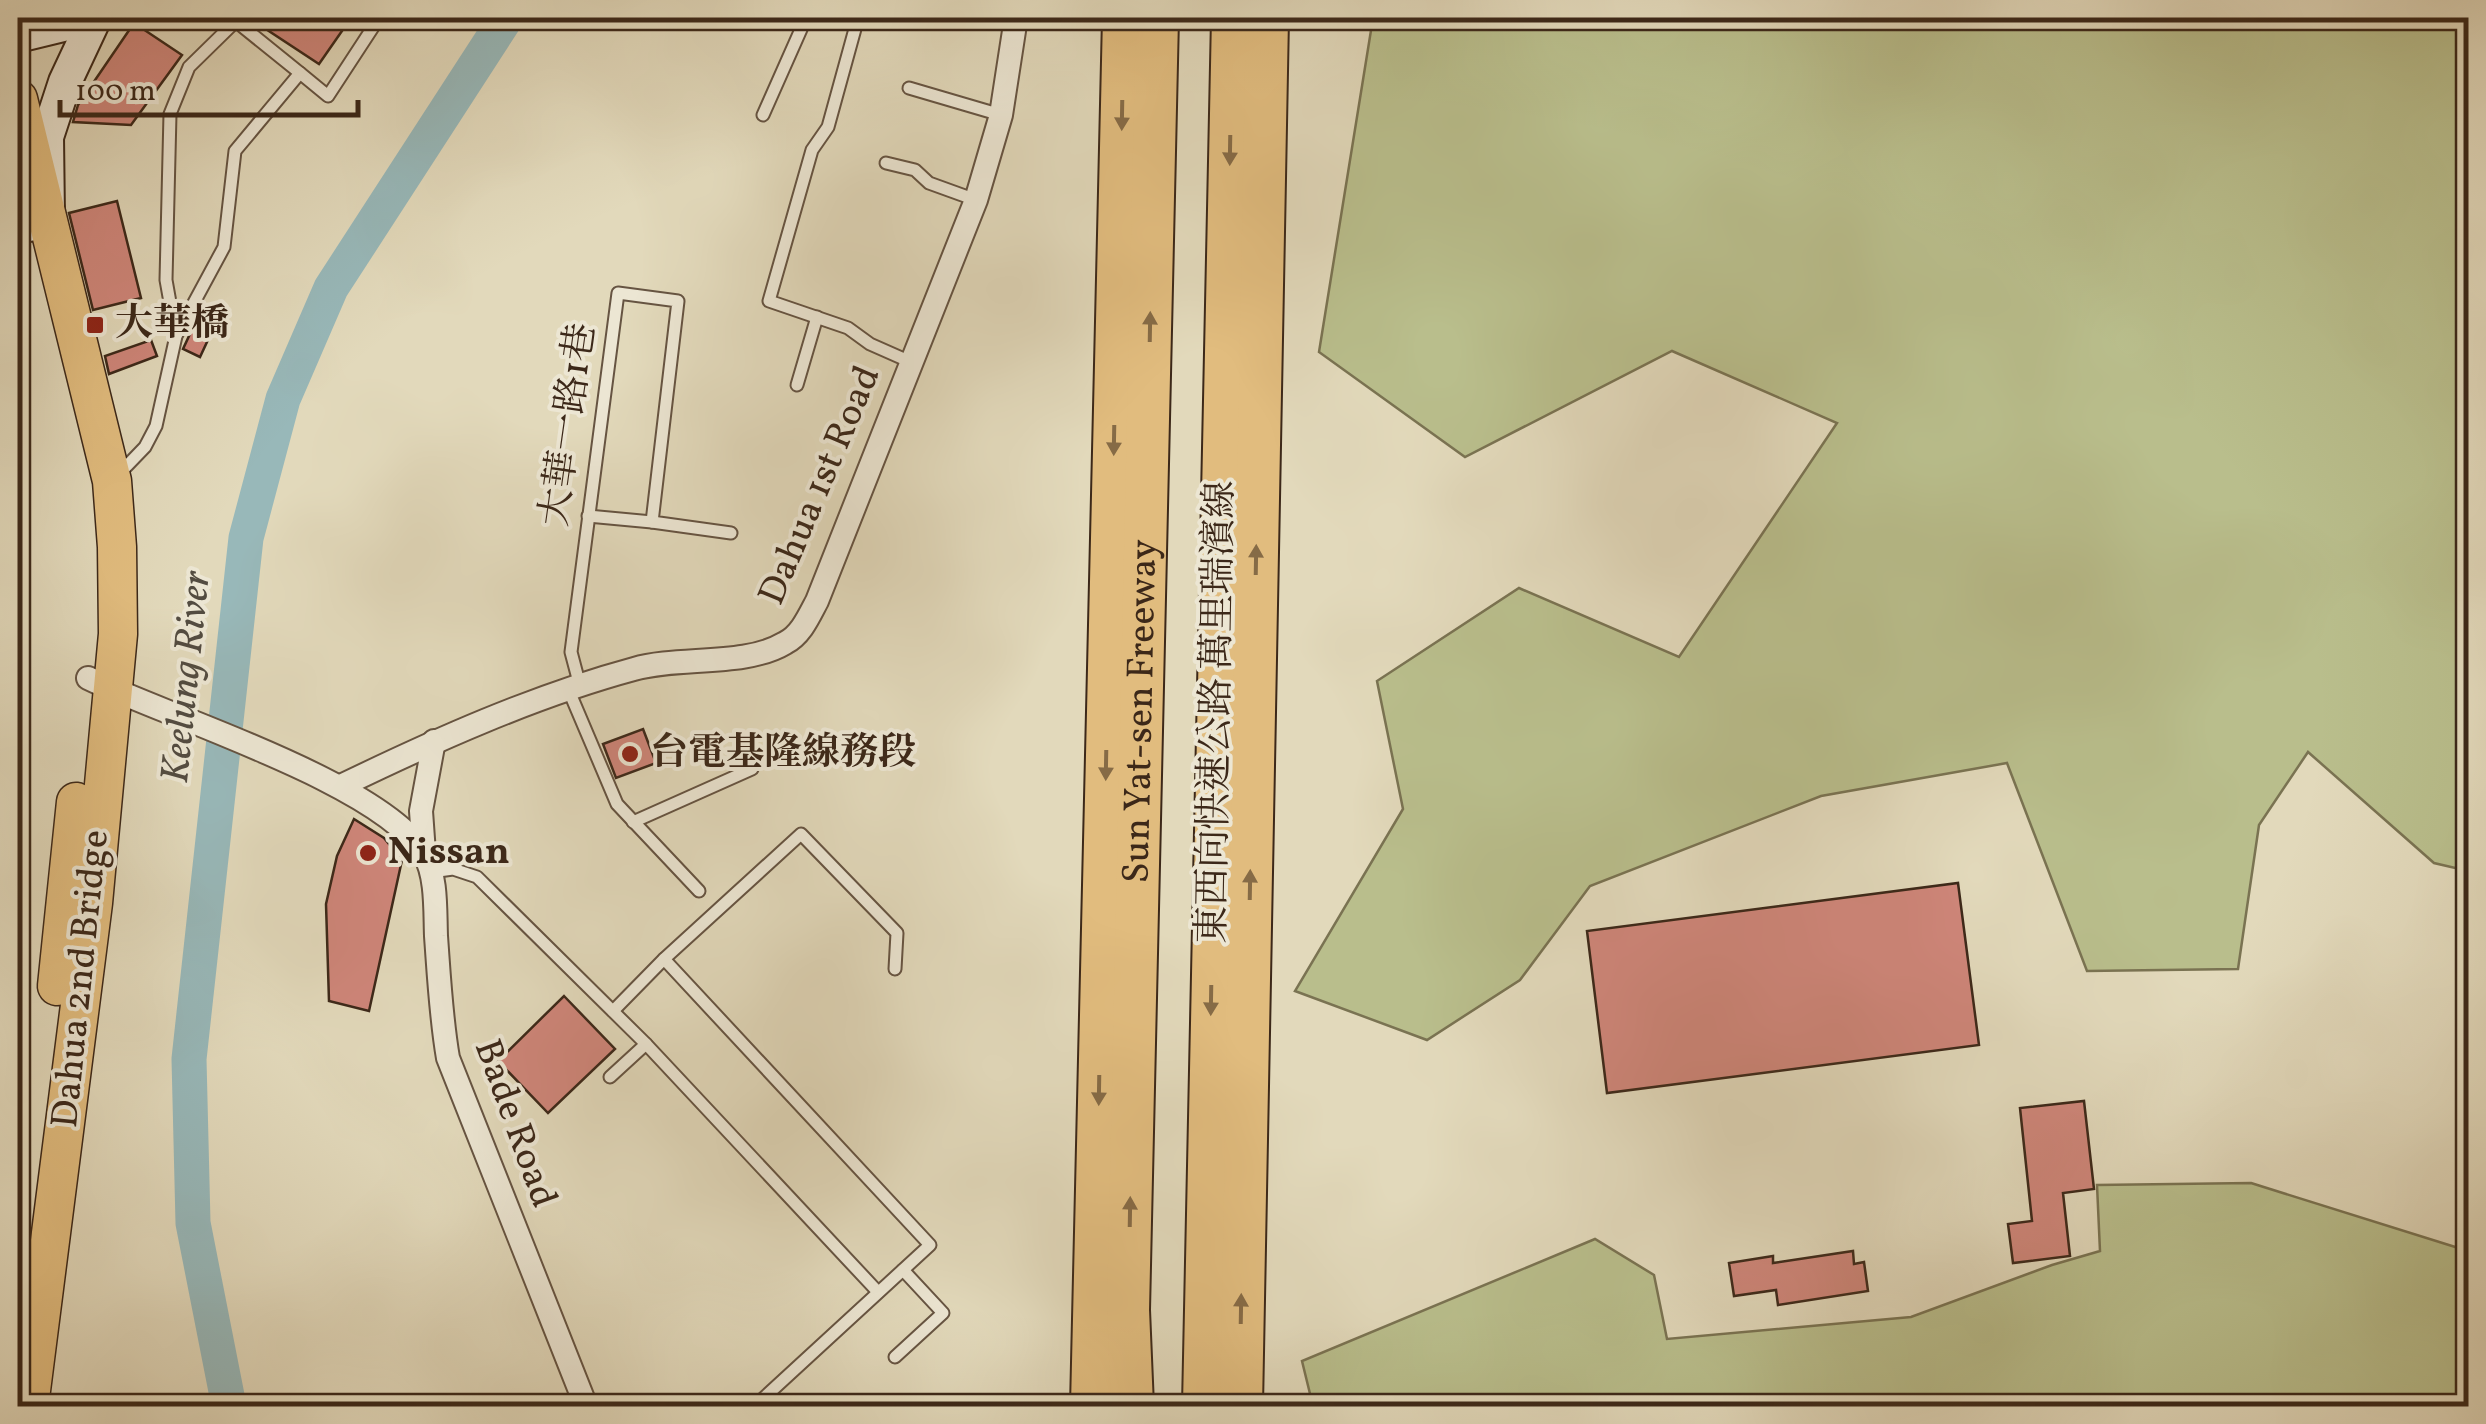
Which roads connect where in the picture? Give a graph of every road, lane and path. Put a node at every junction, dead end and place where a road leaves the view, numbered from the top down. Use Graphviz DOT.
graph roads {
  1 [pos="93,18"];
  2 [pos="379,18"];
  3 [pos="806,18"];
  4 [pos="858,18"];
  5 [pos="960,18"];
  6 [pos="1124,18"];
  7 [pos="1158,18"];
  8 [pos="1233,18"];
  9 [pos="1267,18"];
  10 [pos="236,19"];
  11 [pos="1016,21"];
  12 [pos="18,36"];
  13 [pos="300,73"];
  14 [pos="909,88"];
  15 [pos="18,98"];
  16 [pos="763,115"];
  17 [pos="1001,116"];
  18 [pos="886,162"];
  19 [pos="18,178"];
  20 [pos="976,200"];
  21 [pos="31,218"];
  22 [pos="817,317"];
  23 [pos="176,336"];
  24 [pos="912,362"];
  25 [pos="796,385"];
  26 [pos="112,482"];
  27 [pos="588,516"];
  28 [pos="652,522"];
  29 [pos="731,533"];
  30 [pos="100,684"];
  31 [pos="574,688"];
  32 [pos="434,741"];
  33 [pos="752,768"];
  34 [pos="340,786"];
  35 [pos="633,822"];
  36 [pos="427,863"];
  37 [pos="699,891"];
  38 [pos="664,959"];
  39 [pos="895,969"];
  40 [pos="614,1011"];
  41 [pos="646,1044"];
  42 [pos="610,1077"];
  43 [pos="1227,1097"];
  44 [pos="903,1270"];
  45 [pos="878,1292"];
  46 [pos="18,1296"];
  47 [pos="1128,1310"];
  48 [pos="896,1357"];
  49 [pos="1092,1360"];
  50 [pos="30,1396"];
  51 [pos="586,1406"];
  52 [pos="754,1406"];
  53 [pos="1080,1406"];
  54 [pos="1092,1406"];
  55 [pos="1132,1406"];
  56 [pos="1143,1406"];
  57 [pos="1204,1406"];
  58 [pos="1241,1406"];
  1 -- 12 [label="street"];
  1 -- 21 [label="street"];
  2 -- 13 [label="lane"];
  3 -- 16 [label="lane"];
  4 -- 22 [label="lane"];
  5 -- 11 [label="lane"];
  6 -- 49 [label="highway, Sun Yat-sen Freeway, one-way"];
  47 -- 7 [label="highway, Sun Yat-sen Freeway, one-way"];
  8 -- 43 [label="highway, 東西向快速公路 萬里瑞濱線, one-way"];
  43 -- 9 [label="highway, 東西向快速公路 萬里瑞濱線, one-way"];
  10 -- 13 [label="lane"];
  10 -- 23 [label="lane"];
  11 -- 17 [label="street, Dahua 1st Road"];
  13 -- 23 [label="lane"];
  14 -- 17 [label="lane"];
  15 -- 21 [label="main road"];
  17 -- 20 [label="street, Dahua 1st Road"];
  18 -- 20 [label="lane"];
  19 -- 21 [label="main road"];
  20 -- 24 [label="street, Dahua 1st Road"];
  21 -- 26 [label="main road"];
  21 -- 30 [label="main road"];
  22 -- 24 [label="lane"];
  22 -- 25 [label="lane"];
  23 -- 26 [label="lane"];
  24 -- 31 [label="street, Dahua 1st Road"];
  26 -- 30 [label="main road"];
  27 -- 28 [label="lane"];
  27 -- 28 [label="lane, 大華一路1巷"];
  27 -- 31 [label="lane, 大華一路1巷"];
  28 -- 29 [label="lane"];
  30 -- 34 [label="street"];
  30 -- 46 [label="main road"];
  30 -- 50 [label="main road, Dahua 2nd Bridge"];
  31 -- 32 [label="street, Dahua 1st Road"];
  31 -- 35 [label="lane, 大華一路1巷"];
  32 -- 34 [label="street, Dahua 1st Road"];
  32 -- 36 [label="street, Bade Road"];
  33 -- 35 [label="lane"];
  34 -- 36 [label="street"];
  35 -- 37 [label="lane, 大華一路1巷"];
  36 -- 40 [label="lane"];
  36 -- 51 [label="street, Bade Road"];
  38 -- 39 [label="lane"];
  38 -- 40 [label="lane"];
  38 -- 44 [label="lane"];
  40 -- 41 [label="lane"];
  41 -- 42 [label="lane"];
  41 -- 45 [label="lane"];
  43 -- 57 [label="highway, 東西向快速公路 萬里瑞濱線"];
  58 -- 43 [label="highway, 東西向快速公路 萬里瑞濱線, one-way"];
  44 -- 45 [label="lane"];
  44 -- 48 [label="lane"];
  45 -- 52 [label="lane"];
  47 -- 55 [label="highway, Sun Yat-sen Freeway"];
  47 -- 56 [label="highway"];
  49 -- 53 [label="highway"];
  49 -- 54 [label="highway, Sun Yat-sen Freeway"];
}
